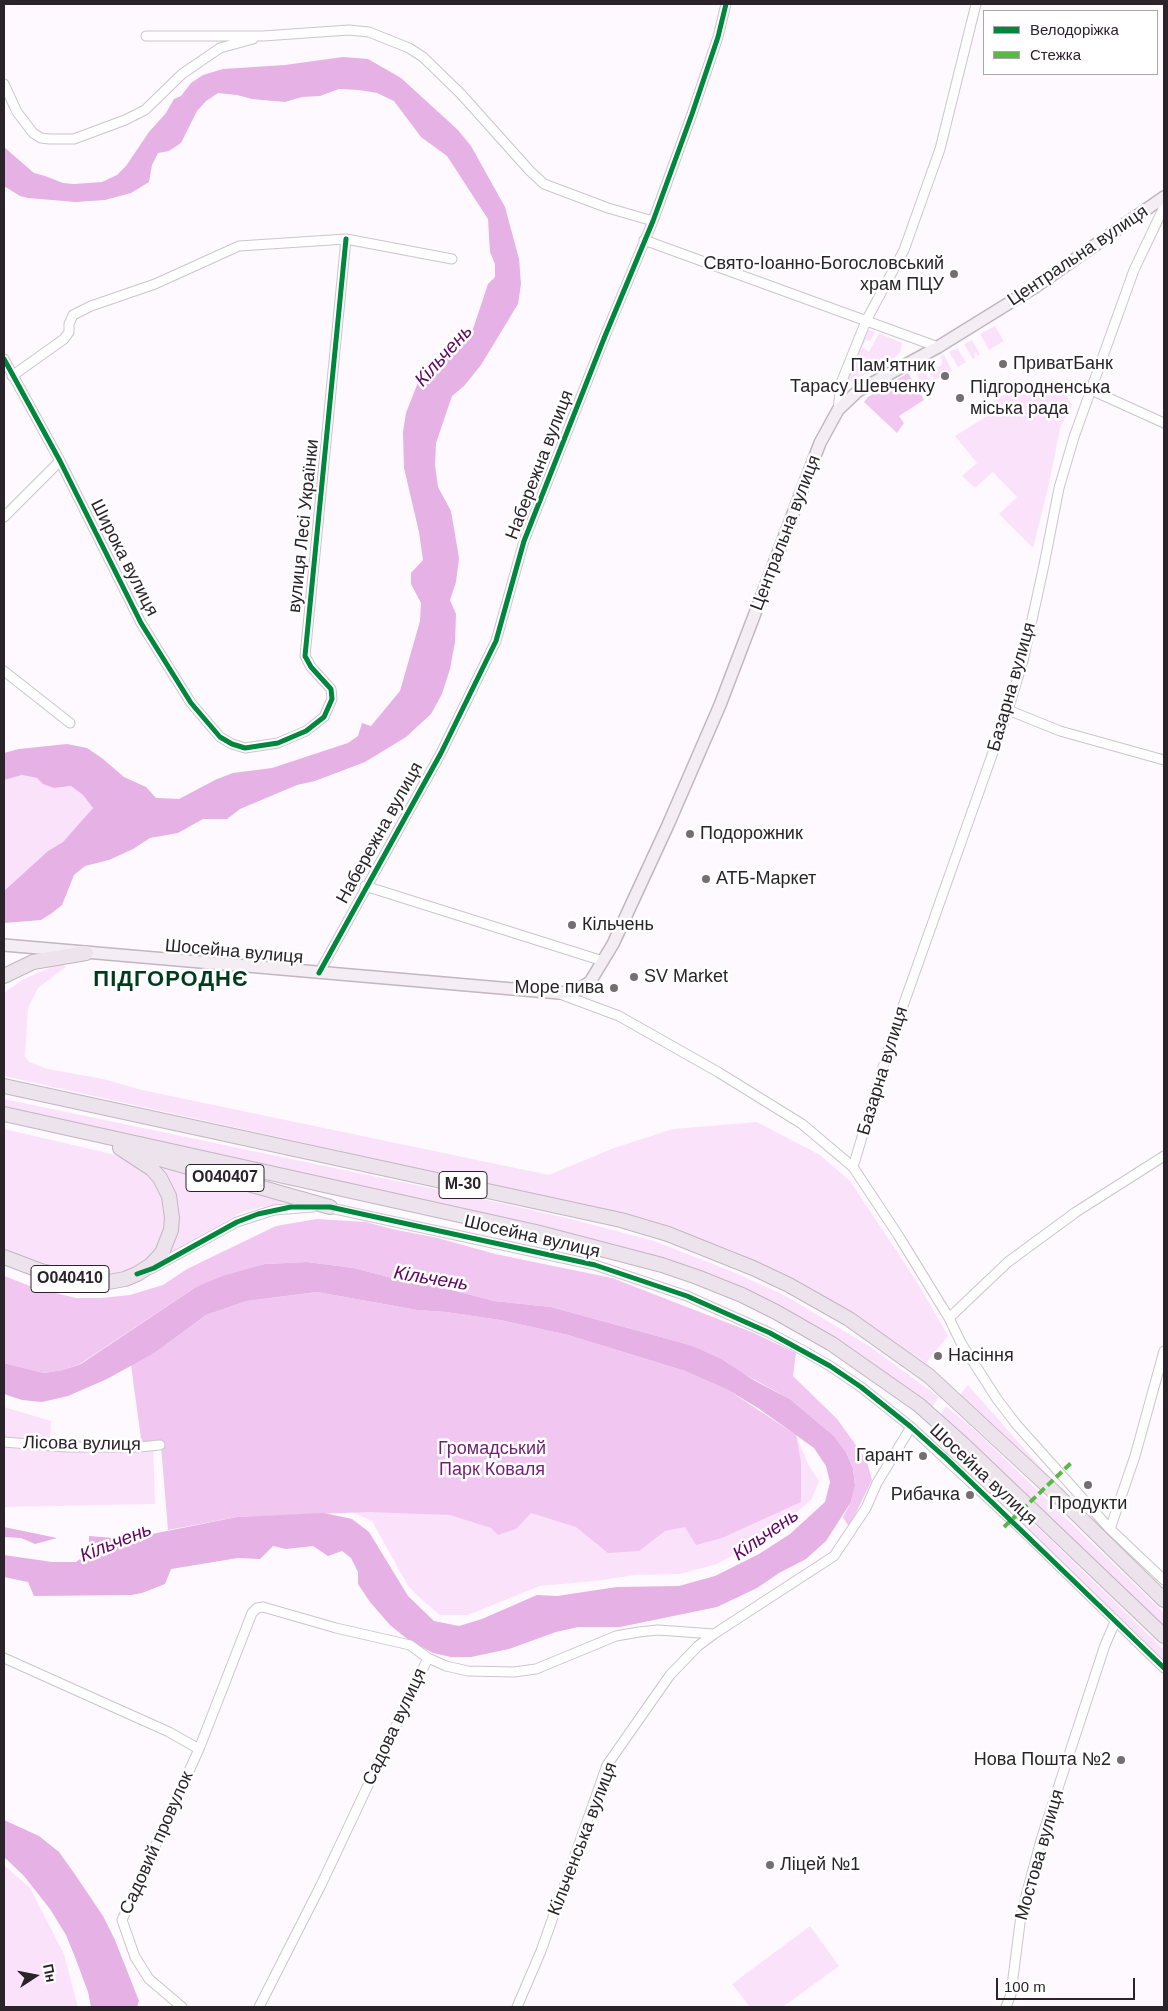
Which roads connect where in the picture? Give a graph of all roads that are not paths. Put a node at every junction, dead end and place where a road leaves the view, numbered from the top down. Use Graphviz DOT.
graph roads {
  1 [pos="726,4"];
  2 [pos="976,4"];
  3 [pos="146,36"];
  4 [pos="263,36"];
  5 [pos="4,84"];
  6 [pos="1164,197"];
  7 [pos="1164,207"];
  8 [pos="653,221"];
  9 [pos="346,240"];
  10 [pos="644,240"];
  11 [pos="452,259"];
  12 [pos="866,321"];
  13 [pos="938,347"];
  14 [pos="4,360"];
  15 [pos="12,376"];
  16 [pos="1091,390"];
  17 [pos="838,410"];
  18 [pos="1164,423"];
  19 [pos="60,461"];
  20 [pos="4,518"];
  21 [pos="4,670"];
  22 [pos="1008,710"];
  23 [pos="70,723"];
  24 [pos="245,748"];
  25 [pos="1164,760"];
  26 [pos="366,886"];
  27 [pos="4,945"];
  28 [pos="86,953"];
  29 [pos="603,961"];
  30 [pos="319,973"];
  31 [pos="4,976"];
  32 [pos="559,993"];
  33 [pos="4,1086"];
  34 [pos="4,1114"];
  35 [pos="54,1125"];
  36 [pos="120,1148"];
  37 [pos="1164,1156"];
  38 [pos="853,1167"];
  39 [pos="330,1207"];
  40 [pos="4,1257"];
  41 [pos="138,1274"];
  42 [pos="949,1318"];
  43 [pos="1164,1351"];
  44 [pos="911,1427"];
  45 [pos="4,1442"];
  46 [pos="160,1445"];
  47 [pos="1110,1529"];
  48 [pos="1164,1580"];
  49 [pos="1164,1600"];
  50 [pos="1115,1622"];
  51 [pos="714,1634"];
  52 [pos="1164,1636"];
  53 [pos="4,1658"];
  54 [pos="428,1658"];
  55 [pos="1164,1668"];
  56 [pos="198,1749"];
  57 [pos="1011,1994"];
  58 [pos="182,2007"];
  59 [pos="259,2007"];
  60 [pos="517,2007"];
  61 [pos="1006,2007"];
  62 [pos="1011,2007"];
  1 -- 8 [label="street, Набережна вулиця"];
  2 -- 12 [label="street"];
  3 -- 4 [label="street"];
  4 -- 5 [label="street"];
  4 -- 8 [label="street"];
  6 -- 13 [label="main road, Центральна вулиця"];
  7 -- 16 [label="street, Базарна вулиця"];
  8 -- 10 [label="street, Набережна вулиця"];
  9 -- 11 [label="street"];
  9 -- 15 [label="street"];
  9 -- 24 [label="street, вулиця Лесі Українки"];
  10 -- 12 [label="street"];
  10 -- 26 [label="street, Набережна вулиця"];
  12 -- 13 [label="street"];
  12 -- 17 [label="street"];
  13 -- 17 [label="main road, Центральна вулиця"];
  14 -- 15 [label="street, Широка вулиця"];
  15 -- 19 [label="street, Широка вулиця"];
  16 -- 18 [label="street"];
  16 -- 22 [label="street, Базарна вулиця"];
  17 -- 29 [label="main road, Центральна вулиця"];
  19 -- 20 [label="street"];
  19 -- 24 [label="street, Широка вулиця"];
  21 -- 23 [label="street"];
  22 -- 25 [label="street"];
  22 -- 38 [label="street, Базарна вулиця"];
  26 -- 29 [label="street"];
  26 -- 30 [label="street, Набережна вулиця"];
  27 -- 28 [label="main road, Шосейна вулиця"];
  28 -- 30 [label="main road, Шосейна вулиця"];
  28 -- 31 [label="highway"];
  29 -- 32 [label="main road, Центральна вулиця"];
  30 -- 32 [label="main road, Шосейна вулиця"];
  32 -- 38 [label="street, Шосейна вулиця"];
  33 -- 49 [label="highway, М-30"];
  34 -- 35 [label="highway, М-30"];
  35 -- 36 [label="highway, О040410"];
  35 -- 52 [label="highway, М-30"];
  36 -- 39 [label="highway, О040407"];
  36 -- 41 [label="highway, О040410"];
  37 -- 42 [label="street"];
  38 -- 42 [label="street, Шосейна вулиця"];
  39 -- 41 [label="street, Шосейна вулиця"];
  39 -- 44 [label="street, Шосейна вулиця / О040407"];
  40 -- 41 [label="highway, О040410"];
  42 -- 47 [label="street, Шосейна вулиця"];
  43 -- 47 [label="street"];
  44 -- 50 [label="street, Шосейна вулиця / О040407"];
  44 -- 51 [label="street, Кільченська вулиця"];
  45 -- 46 [label="street, Лісова вулиця"];
  47 -- 48 [label="street, Шосейна вулиця"];
  50 -- 55 [label="street, Шосейна вулиця / О040407"];
  50 -- 57 [label="street, Мостова вулиця"];
  51 -- 54 [label="street, Садова вулиця"];
  51 -- 60 [label="street, Кільченська вулиця"];
  53 -- 56 [label="street, Садовий провулок"];
  54 -- 56 [label="street, Садовий провулок"];
  54 -- 59 [label="street, Садова вулиця"];
  56 -- 58 [label="street, Садовий провулок"];
  57 -- 61 [label="street, Мостова вулиця"];
  57 -- 62 [label="street"];
}
